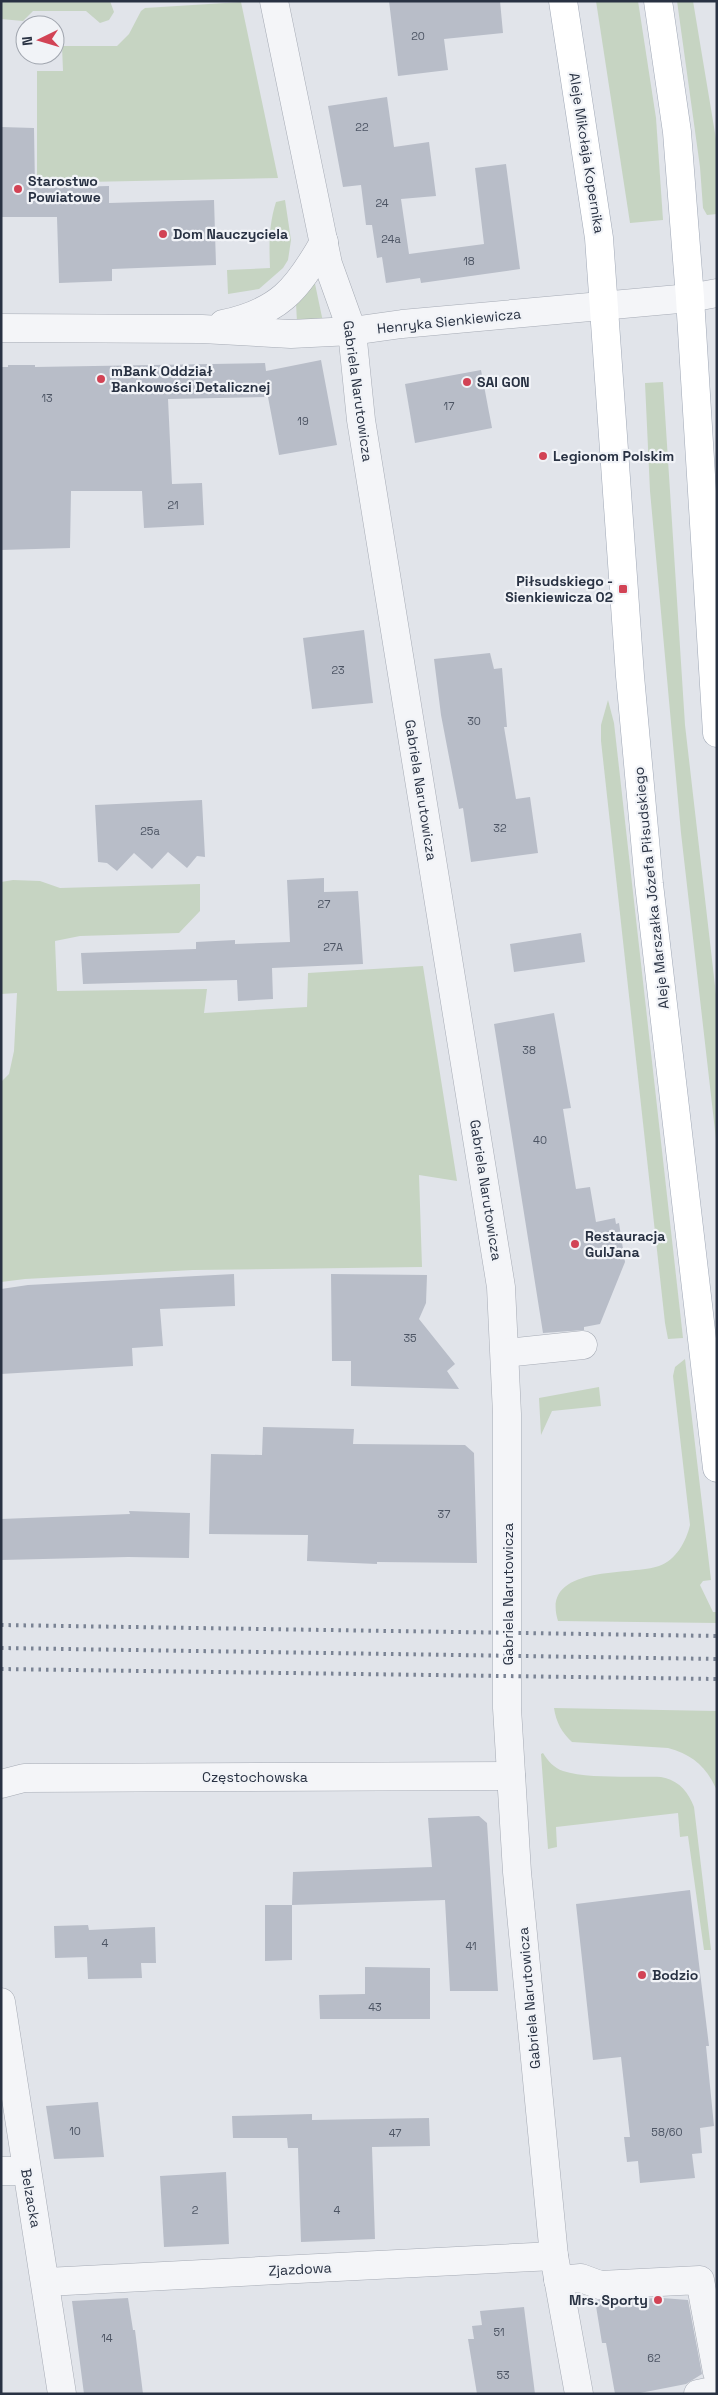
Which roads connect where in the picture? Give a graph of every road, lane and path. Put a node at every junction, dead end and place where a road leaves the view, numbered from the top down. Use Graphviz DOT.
graph roads {
  1 [pos="274,1"];
  2 [pos="563,1"];
  3 [pos="658,1"];
  4 [pos="324,242"];
  5 [pos="717,293"];
  6 [pos="690,298"];
  7 [pos="604,306"];
  8 [pos="1,328"];
  9 [pos="202,329"];
  10 [pos="352,332"];
  11 [pos="717,733"];
  12 [pos="582,1345"];
  13 [pos="506,1352"];
  14 [pos="717,1468"];
  15 [pos="511,1776"];
  16 [pos="1,1784"];
  17 [pos="1,2002"];
  18 [pos="14,2171"];
  19 [pos="556,2268"];
  20 [pos="46,2282"];
  21 [pos="717,2372"];
  22 [pos="717,2390"];
  23 [pos="62,2394"];
  24 [pos="579,2394"];
  25 [pos="698,2394"];
  1 -- 4 [label="street, Gabriela Narutowicza"];
  2 -- 7 [label="main road, Aleje Mikołaja Kopernika"];
  3 -- 6 [label="main road"];
  4 -- 9 [label="street"];
  4 -- 10 [label="street, Gabriela Narutowicza"];
  5 -- 6 [label="street, Henryka Sienkiewicza"];
  6 -- 7 [label="street, Henryka Sienkiewicza"];
  6 -- 11 [label="main road"];
  7 -- 10 [label="street, Henryka Sienkiewicza"];
  7 -- 14 [label="main road, Aleje Marszałka Józefa Piłsudskiego"];
  8 -- 9 [label="street, Henryka Sienkiewicza"];
  9 -- 10 [label="street, Henryka Sienkiewicza"];
  10 -- 13 [label="street, Gabriela Narutowicza"];
  12 -- 13 [label="street"];
  13 -- 15 [label="street, Gabriela Narutowicza"];
  15 -- 16 [label="street, Częstochowska"];
  15 -- 19 [label="street, Gabriela Narutowicza"];
  17 -- 18 [label="street, Belzacka"];
  18 -- 20 [label="street, Belzacka"];
  19 -- 20 [label="street, Zjazdowa"];
  19 -- 21 [label="street, Zjazdowa"];
  19 -- 24 [label="street, Gabriela Narutowicza"];
  20 -- 23 [label="street, Belzacka"];
  22 -- 25 [label="street"];
}
